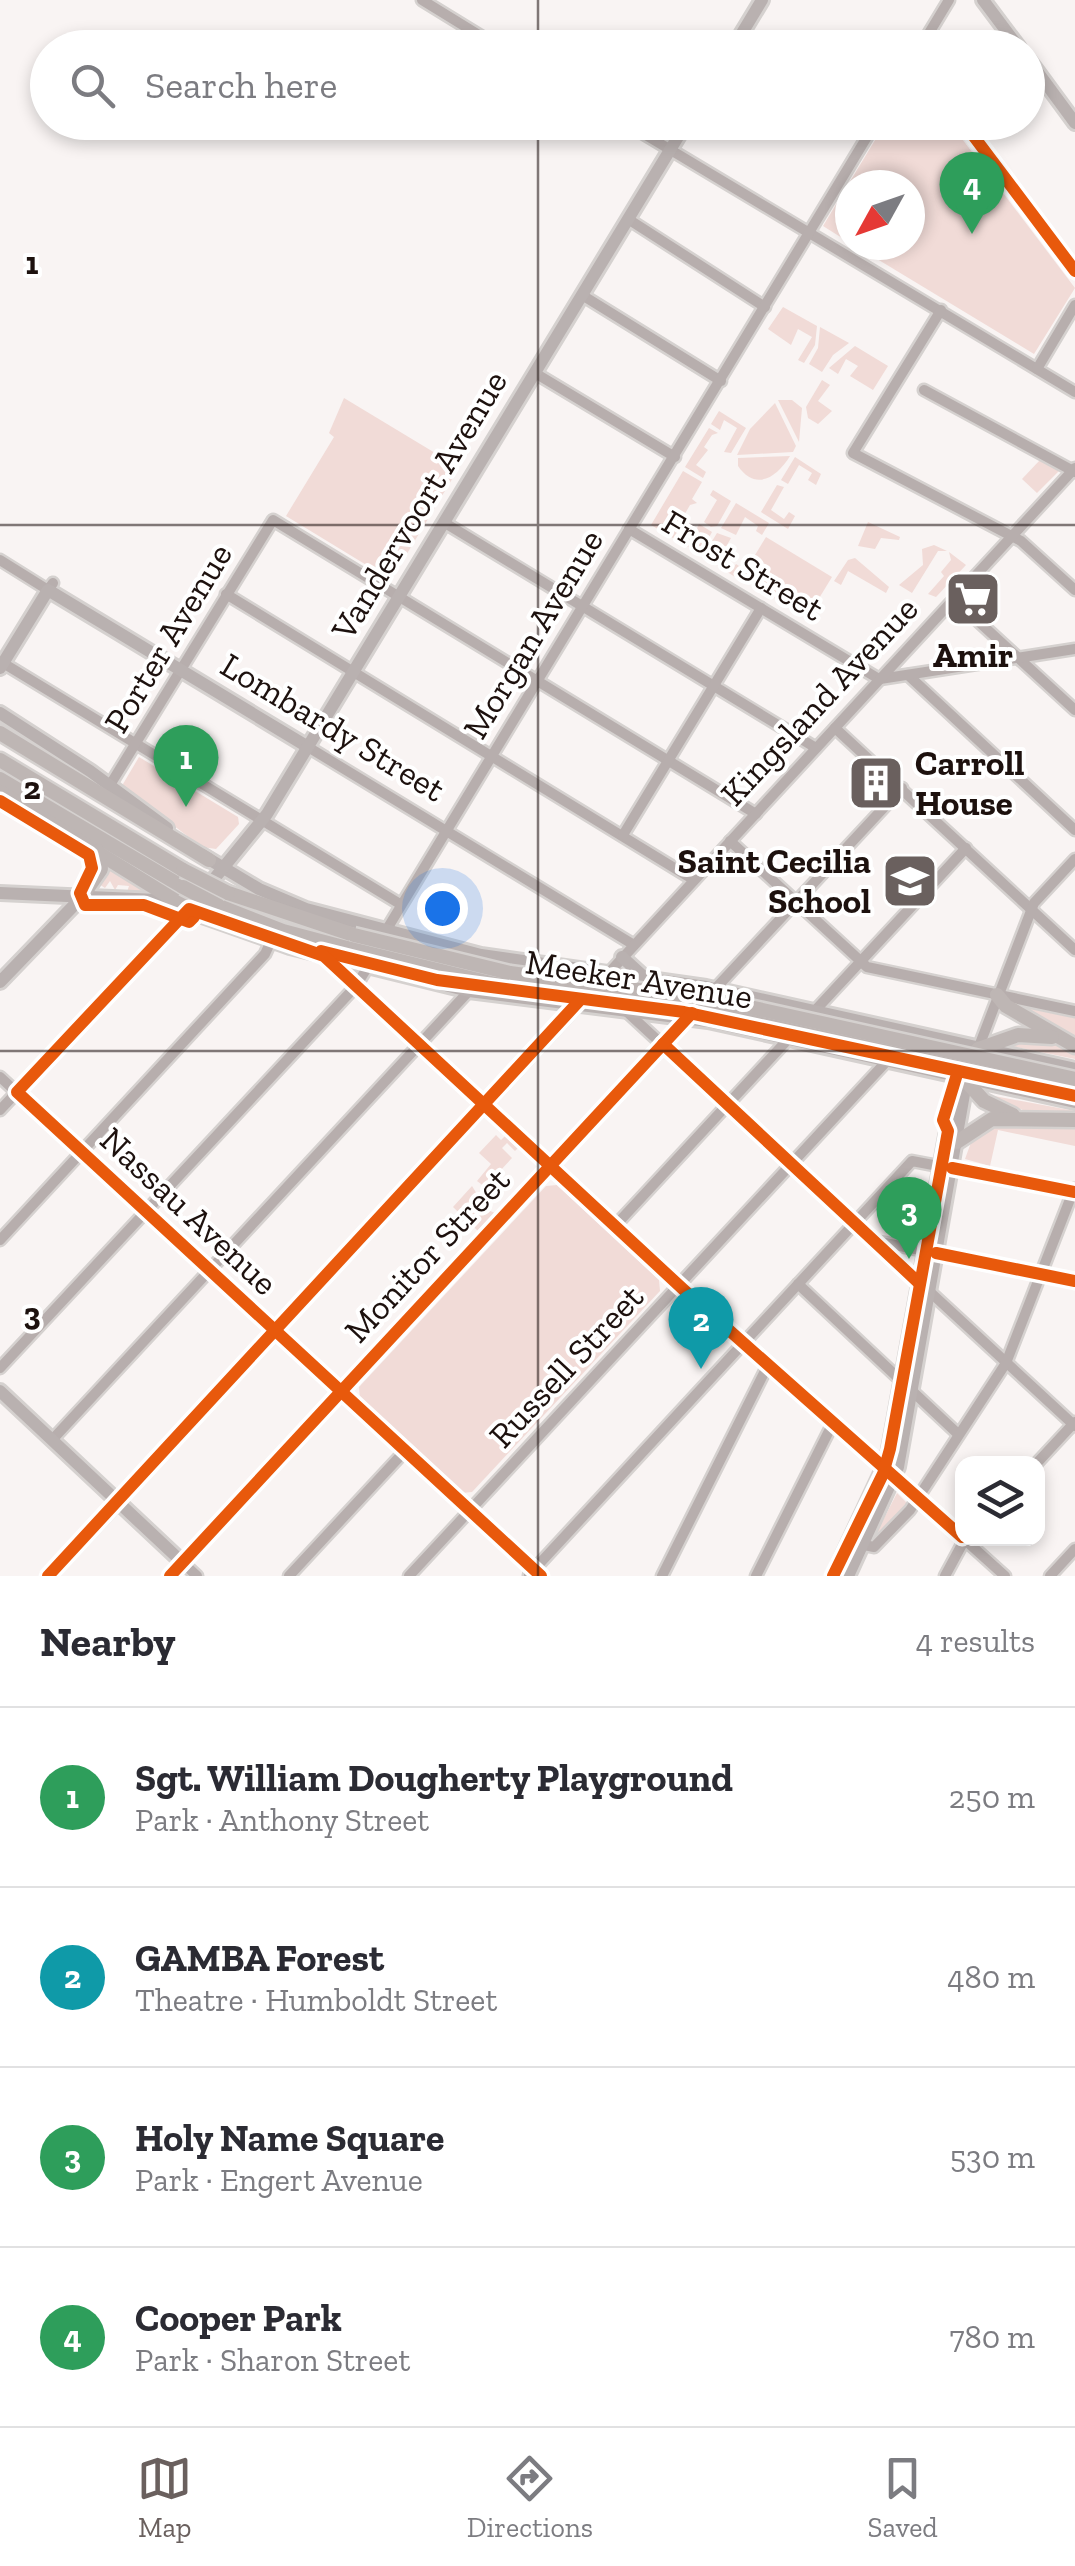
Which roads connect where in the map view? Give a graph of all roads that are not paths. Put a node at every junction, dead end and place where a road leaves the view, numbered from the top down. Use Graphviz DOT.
graph roads {
  1 [pos="422,0"];
  2 [pos="762,0"];
  3 [pos="949,0"];
  4 [pos="982,0"];
  5 [pos="471,30"];
  6 [pos="744,30"];
  7 [pos="931,30"];
  8 [pos="1004,30"];
  9 [pos="1045,82"];
  10 [pos="1075,122"];
  11 [pos="653,140"];
  12 [pos="676,140"];
  13 [pos="865,140"];
  14 [pos="977,140"];
  15 [pos="670,151"];
  16 [pos="628,220"];
  17 [pos="808,233"];
  18 [pos="1075,271"];
  19 [pos="582,295"];
  20 [pos="1075,305"];
  21 [pos="765,307"];
  22 [pos="940,310"];
  23 [pos="1036,368"];
  24 [pos="535,372"];
  25 [pos="721,380"];
  26 [pos="924,390"];
  27 [pos="1075,392"];
  28 [pos="675,457"];
  29 [pos="1074,470"];
  30 [pos="445,523"];
  31 [pos="629,529"];
  32 [pos="1012,536"];
  33 [pos="0,560"];
  34 [pos="51,586"];
  35 [pos="1075,590"];
  36 [pos="226,594"];
  37 [pos="400,597"];
  38 [pos="954,599"];
  39 [pos="582,605"];
  40 [pos="760,608"];
  41 [pos="1075,648"];
  42 [pos="902,656"];
  43 [pos="1018,657"];
  44 [pos="2,666"];
  45 [pos="180,669"];
  46 [pos="354,672"];
  47 [pos="914,674"];
  48 [pos="536,680"];
  49 [pos="879,680"];
  50 [pos="714,685"];
  51 [pos="1075,710"];
  52 [pos="0,713"];
  53 [pos="835,728"];
  54 [pos="0,733"];
  55 [pos="135,744"];
  56 [pos="308,747"];
  57 [pos="816,748"];
  58 [pos="0,749"];
  59 [pos="491,755"];
  60 [pos="0,760"];
  61 [pos="668,760"];
  62 [pos="0,779"];
  63 [pos="44,784"];
  64 [pos="110,785"];
  65 [pos="902,788"];
  66 [pos="0,792"];
  67 [pos="756,814"];
  68 [pos="262,820"];
  69 [pos="445,830"];
  70 [pos="1075,830"];
  71 [pos="623,834"];
  72 [pos="730,841"];
  73 [pos="966,848"];
  74 [pos="98,851"];
  75 [pos="1075,858"];
  76 [pos="216,864"];
  77 [pos="694,880"];
  78 [pos="0,893"];
  79 [pos="81,898"];
  80 [pos="224,899"];
  81 [pos="796,902"];
  82 [pos="400,904"];
  83 [pos="1032,909"];
  84 [pos="188,910"];
  85 [pos="385,930"];
  86 [pos="271,940"];
  87 [pos="350,942"];
  88 [pos="634,945"];
  89 [pos="1075,950"];
  90 [pos="324,956"];
  91 [pos="622,957"];
  92 [pos="860,961"];
  93 [pos="367,966"];
  94 [pos="606,974"];
  95 [pos="648,980"];
  96 [pos="0,982"];
  97 [pos="356,986"];
  98 [pos="715,989"];
  99 [pos="470,991"];
  100 [pos="997,995"];
  101 [pos="577,1006"];
  102 [pos="625,1010"];
  103 [pos="1075,1011"];
  104 [pos="814,1012"];
  105 [pos="688,1018"];
  106 [pos="788,1040"];
  107 [pos="663,1044"];
  108 [pos="1072,1044"];
  109 [pos="420,1045"];
  110 [pos="978,1049"];
  111 [pos="886,1062"];
  112 [pos="1075,1069"];
  113 [pos="0,1077"];
  114 [pos="1075,1079"];
  115 [pos="966,1081"];
  116 [pos="17,1092"];
  117 [pos="1075,1093"];
  118 [pos="1075,1102"];
  119 [pos="727,1104"];
  120 [pos="485,1106"];
  121 [pos="0,1110"];
  122 [pos="1025,1119"];
  123 [pos="1075,1120"];
  124 [pos="957,1142"];
  125 [pos="81,1152"];
  126 [pos="791,1163"];
  127 [pos="550,1166"];
  128 [pos="947,1166"];
  129 [pos="1074,1190"];
  130 [pos="145,1212"];
  131 [pos="855,1222"];
  132 [pos="614,1226"];
  133 [pos="0,1240"];
  134 [pos="874,1240"];
  135 [pos="930,1252"];
  136 [pos="210,1271"];
  137 [pos="1042,1274"];
  138 [pos="1075,1281"];
  139 [pos="798,1284"];
  140 [pos="678,1285"];
  141 [pos="924,1288"];
  142 [pos="275,1332"];
  143 [pos="744,1344"];
  144 [pos="1006,1362"];
  145 [pos="768,1365"];
  146 [pos="0,1368"];
  147 [pos="907,1386"];
  148 [pos="0,1392"];
  149 [pos="340,1392"];
  150 [pos="833,1423"];
  151 [pos="1074,1424"];
  152 [pos="958,1434"];
  153 [pos="52,1440"];
  154 [pos="404,1452"];
  155 [pos="1044,1456"];
  156 [pos="890,1472"];
  157 [pos="918,1496"];
  158 [pos="118,1501"];
  159 [pos="468,1512"];
  160 [pos="955,1530"];
  161 [pos="864,1545"];
  162 [pos="960,1546"];
  163 [pos="973,1546"];
  164 [pos="1075,1550"];
  165 [pos="182,1562"];
  166 [pos="534,1575"];
  167 [pos="48,1576"];
  168 [pos="170,1576"];
  169 [pos="197,1576"];
  170 [pos="289,1576"];
  171 [pos="408,1576"];
  172 [pos="662,1576"];
  173 [pos="756,1576"];
  174 [pos="833,1576"];
  175 [pos="848,1576"];
  176 [pos="944,1576"];
  177 [pos="1005,1576"];
  178 [pos="1050,1576"];
  1 -- 5 [label="street"];
  2 -- 6 [label="main road"];
  3 -- 7 [label="street"];
  4 -- 8 [label="main road"];
  9 -- 10 [label="main road"];
  11 -- 15 [label="street"];
  12 -- 15 [label="main road, Vandervoort Avenue"];
  13 -- 17 [label="street, Morgan Avenue"];
  14 -- 18 [label="street"];
  15 -- 16 [label="main road, Vandervoort Avenue"];
  15 -- 17 [label="street"];
  16 -- 19 [label="main road, Vandervoort Avenue"];
  16 -- 21 [label="street"];
  17 -- 21 [label="street, Morgan Avenue"];
  17 -- 22 [label="street"];
  19 -- 24 [label="main road, Vandervoort Avenue"];
  19 -- 25 [label="street"];
  20 -- 23 [label="street"];
  21 -- 25 [label="street, Morgan Avenue"];
  22 -- 23 [label="street"];
  22 -- 32 [label="street"];
  23 -- 27 [label="street"];
  24 -- 28 [label="street"];
  24 -- 30 [label="main road, Vandervoort Avenue"];
  25 -- 28 [label="street, Morgan Avenue"];
  26 -- 29 [label="street"];
  28 -- 31 [label="street, Morgan Avenue"];
  29 -- 32 [label="street, Kingsland Avenue"];
  30 -- 37 [label="main road, Vandervoort Avenue"];
  30 -- 39 [label="street"];
  31 -- 39 [label="street, Morgan Avenue"];
  31 -- 40 [label="street, Frost Street"];
  32 -- 35 [label="street"];
  32 -- 38 [label="street, Kingsland Avenue"];
  33 -- 34 [label="street, Lombardy Street"];
  34 -- 44 [label="main road"];
  34 -- 45 [label="main road, Lombardy Street"];
  36 -- 37 [label="street, Porter Avenue"];
  36 -- 45 [label="street, Porter Avenue"];
  36 -- 46 [label="street"];
  37 -- 46 [label="main road, Vandervoort Avenue"];
  37 -- 48 [label="street"];
  38 -- 42 [label="street, Kingsland Avenue"];
  38 -- 43 [label="street"];
  39 -- 48 [label="street, Morgan Avenue"];
  39 -- 50 [label="street"];
  40 -- 49 [label="street, Frost Street"];
  40 -- 50 [label="street"];
  41 -- 43 [label="street"];
  42 -- 47 [label="street"];
  42 -- 49 [label="street, Kingsland Avenue"];
  43 -- 47 [label="street"];
  43 -- 51 [label="street"];
  44 -- 55 [label="street"];
  45 -- 55 [label="street, Porter Avenue"];
  45 -- 56 [label="main road, Lombardy Street"];
  46 -- 56 [label="main road, Vandervoort Avenue"];
  46 -- 59 [label="street"];
  47 -- 49 [label="street"];
  47 -- 70 [label="street"];
  48 -- 59 [label="street, Morgan Avenue"];
  48 -- 61 [label="street"];
  49 -- 53 [label="street, Kingsland Avenue"];
  50 -- 57 [label="street"];
  50 -- 61 [label="street"];
  52 -- 64 [label="main road, Meeker Avenue"];
  53 -- 57 [label="street, Kingsland Avenue"];
  53 -- 65 [label="street"];
  54 -- 76 [label="highway"];
  55 -- 64 [label="street, Porter Avenue"];
  55 -- 68 [label="street"];
  56 -- 68 [label="main road, Vandervoort Avenue"];
  56 -- 69 [label="street, Lombardy Street"];
  57 -- 67 [label="street, Kingsland Avenue"];
  58 -- 63 [label="highway"];
  59 -- 69 [label="street, Morgan Avenue"];
  59 -- 71 [label="street"];
  60 -- 63 [label="highway"];
  61 -- 67 [label="street"];
  61 -- 71 [label="street"];
  62 -- 80 [label="highway, bridge"];
  63 -- 80 [label="highway, bridge"];
  64 -- 76 [label="main road, Meeker Avenue"];
  65 -- 73 [label="street"];
  65 -- 81 [label="street"];
  66 -- 74 [label="highway"];
  67 -- 72 [label="street, Kingsland Avenue"];
  68 -- 76 [label="main road, Vandervoort Avenue"];
  68 -- 82 [label="street"];
  69 -- 82 [label="street, Morgan Avenue"];
  69 -- 88 [label="street, Lombardy Street"];
  71 -- 77 [label="street"];
  72 -- 77 [label="street, Kingsland Avenue"];
  72 -- 81 [label="street"];
  73 -- 83 [label="street"];
  73 -- 92 [label="street"];
  74 -- 79 [label="highway"];
  74 -- 84 [label="highway"];
  75 -- 83 [label="street"];
  76 -- 84 [label="main road, Vandervoort Avenue"];
  76 -- 85 [label="main road, Meeker Avenue"];
  77 -- 88 [label="street, Kingsland Avenue"];
  78 -- 79 [label="main road, Meeker Avenue"];
  79 -- 84 [label="main road, Meeker Avenue"];
  79 -- 96 [label="main road"];
  80 -- 87 [label="highway"];
  81 -- 92 [label="street"];
  81 -- 98 [label="street"];
  82 -- 85 [label="street, Morgan Avenue"];
  83 -- 89 [label="street"];
  83 -- 100 [label="street"];
  84 -- 86 [label="main road, Meeker Avenue"];
  84 -- 116 [label="street"];
  85 -- 93 [label="street, Morgan Avenue"];
  85 -- 94 [label="main road, Meeker Avenue"];
  86 -- 90 [label="main road, Meeker Avenue"];
  86 -- 125 [label="street"];
  87 -- 114 [label="highway, bridge"];
  87 -- 117 [label="highway, bridge"];
  88 -- 91 [label="street, Kingsland Avenue"];
  90 -- 93 [label="main road, Meeker Avenue"];
  90 -- 97 [label="street"];
  91 -- 94 [label="street, Kingsland Avenue"];
  91 -- 95 [label="main road"];
  92 -- 100 [label="street"];
  92 -- 104 [label="street"];
  93 -- 97 [label="street, Morgan Avenue"];
  93 -- 99 [label="main road, Meeker Avenue"];
  94 -- 95 [label="main road, Meeker Avenue"];
  94 -- 101 [label="street, Kingsland Avenue"];
  95 -- 98 [label="main road, Meeker Avenue"];
  97 -- 109 [label="street"];
  97 -- 130 [label="street, Morgan Avenue"];
  98 -- 104 [label="main road, Meeker Avenue"];
  99 -- 101 [label="main road, Meeker Avenue"];
  99 -- 109 [label="street"];
  100 -- 103 [label="street"];
  100 -- 108 [label="highway"];
  100 -- 110 [label="street"];
  101 -- 102 [label="main road, Meeker Avenue"];
  101 -- 120 [label="street, Kingsland Avenue"];
  102 -- 105 [label="main road, Meeker Avenue"];
  102 -- 107 [label="street"];
  104 -- 106 [label="street"];
  104 -- 110 [label="main road, Meeker Avenue"];
  105 -- 106 [label="main road, Meeker Avenue"];
  105 -- 107 [label="street, Monitor Street"];
  106 -- 111 [label="main road, Meeker Avenue"];
  106 -- 119 [label="street"];
  107 -- 119 [label="street"];
  107 -- 127 [label="street, Monitor Street"];
  108 -- 110 [label="highway"];
  109 -- 120 [label="street"];
  109 -- 136 [label="street"];
  110 -- 112 [label="main road, Meeker Avenue"];
  110 -- 115 [label="main road"];
  111 -- 115 [label="main road, Meeker Avenue"];
  111 -- 126 [label="street, Russell Street"];
  113 -- 116 [label="street, Nassau Avenue"];
  115 -- 118 [label="main road, Meeker Avenue"];
  115 -- 122 [label="highway"];
  115 -- 124 [label="main road"];
  115 -- 128 [label="main road"];
  116 -- 121 [label="street"];
  116 -- 125 [label="street, Nassau Avenue"];
  119 -- 126 [label="street"];
  119 -- 132 [label="street"];
  120 -- 127 [label="street"];
  120 -- 142 [label="street, Kingsland Avenue"];
  122 -- 123 [label="highway"];
  122 -- 124 [label="highway"];
  124 -- 128 [label="main road"];
  125 -- 130 [label="street, Nassau Avenue"];
  125 -- 133 [label="street"];
  126 -- 131 [label="street"];
  126 -- 140 [label="street, Russell Street"];
  127 -- 132 [label="street"];
  127 -- 149 [label="street, Monitor Street"];
  128 -- 129 [label="street"];
  128 -- 131 [label="street"];
  128 -- 135 [label="main road"];
  129 -- 137 [label="street"];
  130 -- 136 [label="street, Nassau Avenue"];
  130 -- 146 [label="street, Morgan Avenue"];
  131 -- 134 [label="street"];
  131 -- 139 [label="street"];
  132 -- 140 [label="street"];
  134 -- 135 [label="street"];
  134 -- 141 [label="street"];
  135 -- 137 [label="street"];
  135 -- 141 [label="main road"];
  136 -- 142 [label="street, Nassau Avenue"];
  136 -- 153 [label="street"];
  137 -- 138 [label="street"];
  137 -- 144 [label="street"];
  139 -- 143 [label="street"];
  139 -- 147 [label="street"];
  140 -- 143 [label="street"];
  140 -- 159 [label="street, Russell Street"];
  141 -- 144 [label="street"];
  141 -- 147 [label="main road"];
  142 -- 149 [label="street, Nassau Avenue"];
  142 -- 158 [label="street, Kingsland Avenue"];
  143 -- 145 [label="street"];
  143 -- 166 [label="street"];
  144 -- 151 [label="street"];
  144 -- 152 [label="street"];
  145 -- 150 [label="street"];
  145 -- 172 [label="street"];
  147 -- 152 [label="street"];
  147 -- 156 [label="main road"];
  148 -- 153 [label="main road"];
  149 -- 154 [label="street, Nassau Avenue"];
  149 -- 165 [label="street, Monitor Street"];
  150 -- 156 [label="street"];
  150 -- 173 [label="street"];
  151 -- 155 [label="street"];
  152 -- 157 [label="street"];
  153 -- 158 [label="main road"];
  154 -- 159 [label="street, Nassau Avenue"];
  154 -- 170 [label="street"];
  156 -- 157 [label="street"];
  156 -- 161 [label="main road"];
  156 -- 174 [label="main road"];
  157 -- 160 [label="street"];
  157 -- 161 [label="street"];
  158 -- 165 [label="main road"];
  158 -- 167 [label="main road, Kingsland Avenue"];
  159 -- 166 [label="street, Nassau Avenue"];
  159 -- 171 [label="street, Russell Street"];
  161 -- 175 [label="main road"];
  162 -- 176 [label="street"];
  163 -- 177 [label="street"];
  164 -- 178 [label="street"];
  165 -- 168 [label="main road, Monitor Street"];
  165 -- 169 [label="street"];
}
